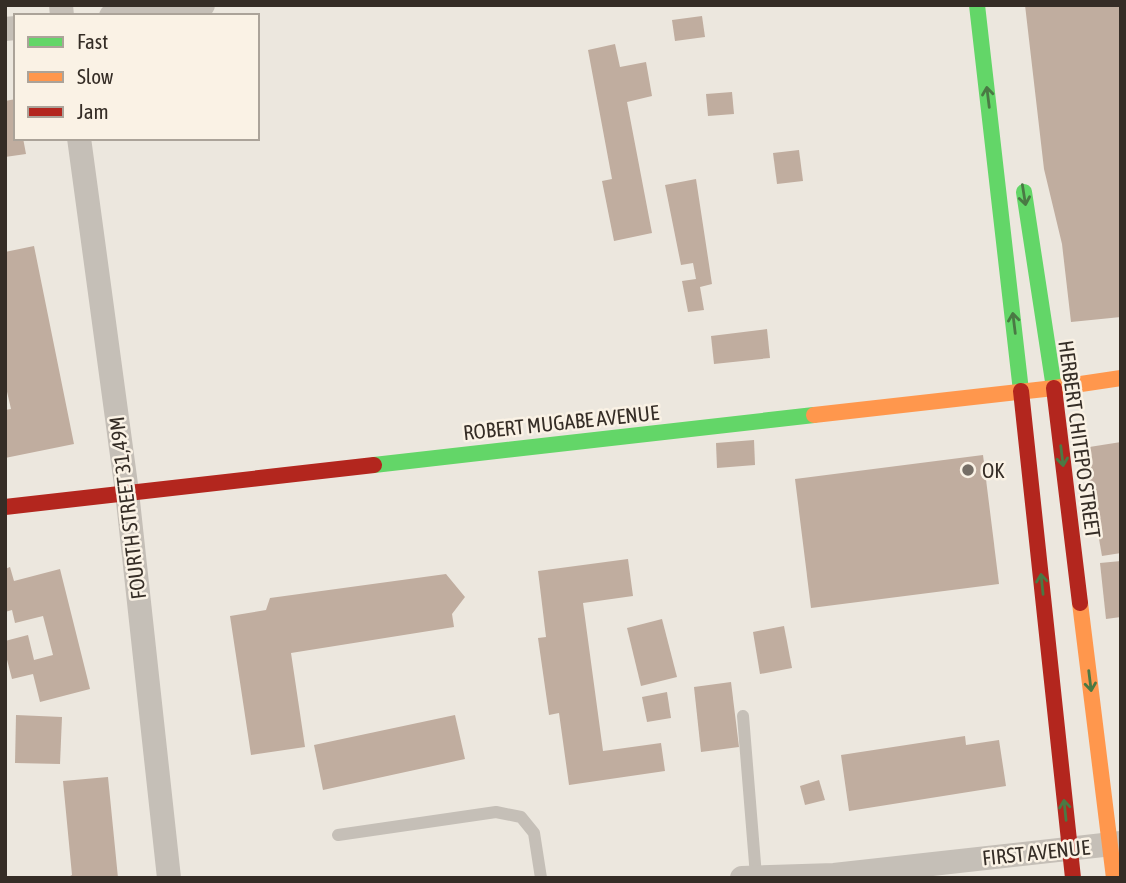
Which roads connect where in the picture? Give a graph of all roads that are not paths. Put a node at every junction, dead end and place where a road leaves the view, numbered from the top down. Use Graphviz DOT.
graph roads {
  1 [pos="203,5"];
  2 [pos="977,5"];
  3 [pos="128,14"];
  4 [pos="79,140"];
  5 [pos="1021,175"];
  6 [pos="1121,378"];
  7 [pos="1054,388"];
  8 [pos="1021,391"];
  9 [pos="127,492"];
  10 [pos="5,507"];
  11 [pos="743,716"];
  12 [pos="338,835"];
  13 [pos="1116,844"];
  14 [pos="1069,847"];
  15 [pos="749,877"];
  16 [pos="169,878"];
  17 [pos="541,878"];
  18 [pos="1073,878"];
  19 [pos="1114,878"];
  1 -- 3 [label="street"];
  8 -- 2 [label="main road, one-way"];
  4 -- 9 [label="street, FOURTH STREET 31,49M"];
  5 -- 7 [label="main road, HERBERT CHITEPO STREET, one-way"];
  6 -- 7 [label="main road, ROBERT MUGABE AVENUE"];
  7 -- 8 [label="main road, ROBERT MUGABE AVENUE"];
  7 -- 13 [label="main road, HERBERT CHITEPO STREET, one-way"];
  8 -- 9 [label="main road, ROBERT MUGABE AVENUE"];
  14 -- 8 [label="main road, one-way"];
  9 -- 10 [label="main road, ROBERT MUGABE AVENUE"];
  9 -- 16 [label="street, FOURTH STREET 31,49M"];
  11 -- 15 [label="lane"];
  12 -- 17 [label="lane"];
  13 -- 14 [label="street, FIRST AVENUE"];
  13 -- 19 [label="main road, HERBERT CHITEPO STREET"];
  14 -- 15 [label="street, FIRST AVENUE"];
  14 -- 18 [label="main road"];
}
